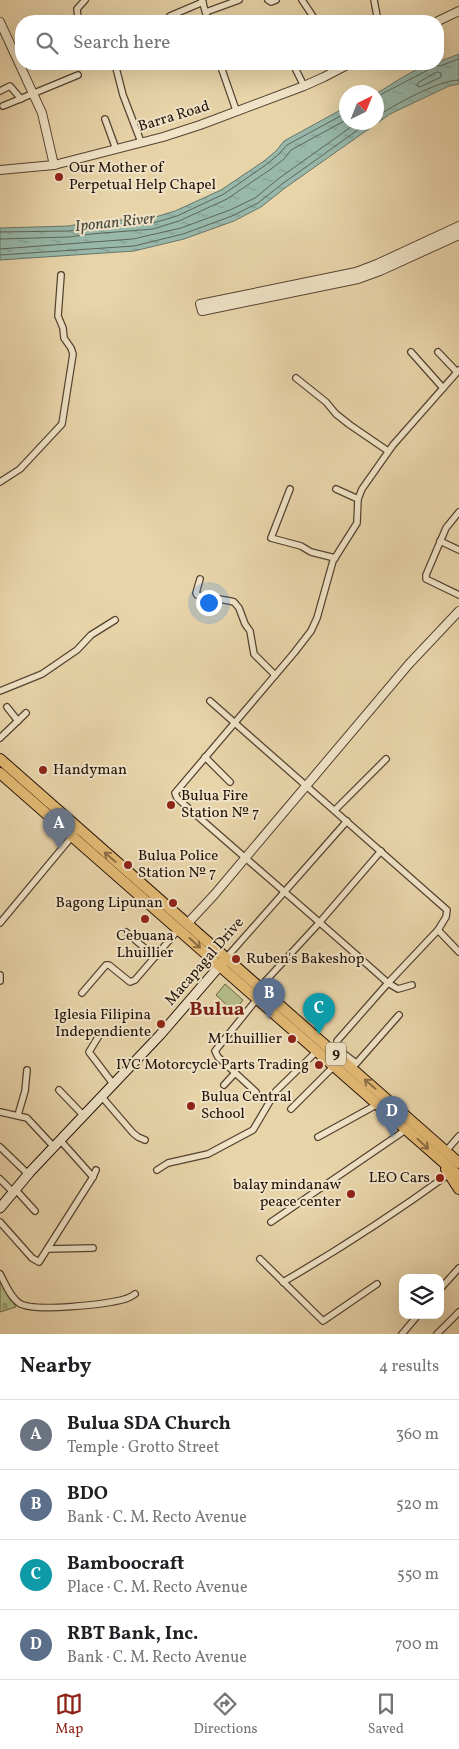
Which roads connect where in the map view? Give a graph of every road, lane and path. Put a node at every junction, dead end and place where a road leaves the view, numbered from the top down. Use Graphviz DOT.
graph roads {
  1 [pos="85,0"];
  2 [pos="239,0"];
  3 [pos="268,0"];
  4 [pos="276,0"];
  5 [pos="302,0"];
  6 [pos="374,0"];
  7 [pos="202,1"];
  8 [pos="459,11"];
  9 [pos="206,12"];
  10 [pos="78,15"];
  11 [pos="172,15"];
  12 [pos="207,15"];
  13 [pos="312,15"];
  14 [pos="377,15"];
  15 [pos="444,18"];
  16 [pos="0,22"];
  17 [pos="13,49"];
  18 [pos="15,53"];
  19 [pos="23,70"];
  20 [pos="117,70"];
  21 [pos="222,70"];
  22 [pos="296,70"];
  23 [pos="336,70"];
  24 [pos="78,75"];
  25 [pos="304,86"];
  26 [pos="0,91"];
  27 [pos="34,94"];
  28 [pos="21,99"];
  29 [pos="3,106"];
  30 [pos="236,110"];
  31 [pos="105,119"];
  32 [pos="141,142"];
  33 [pos="116,149"];
  34 [pos="54,165"];
  35 [pos="0,170"];
  36 [pos="459,226"];
  37 [pos="459,235"];
  38 [pos="61,275"];
  39 [pos="412,352"];
  40 [pos="438,352"];
  41 [pos="458,371"];
  42 [pos="296,378"];
  43 [pos="443,388"];
  44 [pos="388,451"];
  45 [pos="0,482"];
  46 [pos="290,489"];
  47 [pos="336,489"];
  48 [pos="358,499"];
  49 [pos="459,512"];
  50 [pos="440,541"];
  51 [pos="459,550"];
  52 [pos="335,558"];
  53 [pos="200,579"];
  54 [pos="459,595"];
  55 [pos="459,611"];
  56 [pos="115,620"];
  57 [pos="275,675"];
  58 [pos="0,690"];
  59 [pos="210,700"];
  60 [pos="7,707"];
  61 [pos="26,713"];
  62 [pos="18,721"];
  63 [pos="235,723"];
  64 [pos="0,738"];
  65 [pos="205,757"];
  66 [pos="0,759"];
  67 [pos="386,759"];
  68 [pos="0,773"];
  69 [pos="230,782"];
  70 [pos="306,786"];
  71 [pos="335,810"];
  72 [pos="347,821"];
  73 [pos="76,833"];
  74 [pos="381,851"];
  75 [pos="245,858"];
  76 [pos="285,891"];
  77 [pos="0,923"];
  78 [pos="319,923"];
  79 [pos="183,926"];
  80 [pos="438,930"];
  81 [pos="126,932"];
  82 [pos="459,952"];
  83 [pos="155,957"];
  84 [pos="223,962"];
  85 [pos="0,975"];
  86 [pos="0,981"];
  87 [pos="388,983"];
  88 [pos="412,984"];
  89 [pos="260,987"];
  90 [pos="82,993"];
  91 [pos="257,999"];
  92 [pos="399,1015"];
  93 [pos="100,1034"];
  94 [pos="316,1046"];
  95 [pos="334,1066"];
  96 [pos="351,1069"];
  97 [pos="27,1070"];
  98 [pos="235,1074"];
  99 [pos="114,1085"];
  100 [pos="224,1085"];
  101 [pos="59,1090"];
  102 [pos="256,1092"];
  103 [pos="102,1097"];
  104 [pos="378,1104"];
  105 [pos="291,1109"];
  106 [pos="0,1112"];
  107 [pos="18,1115"];
  108 [pos="84,1116"];
  109 [pos="407,1129"];
  110 [pos="459,1136"];
  111 [pos="318,1138"];
  112 [pos="145,1140"];
  113 [pos="57,1143"];
  114 [pos="0,1147"];
  115 [pos="443,1156"];
  116 [pos="458,1161"];
  117 [pos="96,1170"];
  118 [pos="158,1170"];
  119 [pos="28,1174"];
  120 [pos="454,1175"];
  121 [pos="0,1178"];
  122 [pos="93,1178"];
  123 [pos="459,1190"];
  124 [pos="14,1191"];
  125 [pos="0,1208"];
  126 [pos="35,1211"];
  127 [pos="0,1222"];
  128 [pos="271,1222"];
  129 [pos="93,1248"];
  130 [pos="48,1249"];
  131 [pos="260,1259"];
  132 [pos="459,1268"];
  133 [pos="0,1274"];
  134 [pos="283,1282"];
  135 [pos="377,1284"];
  136 [pos="444,1285"];
  137 [pos="135,1294"];
  138 [pos="459,1312"];
  139 [pos="415,1319"];
  140 [pos="402,1334"];
  141 [pos="437,1334"];
  1 -- 10 [label="street"];
  2 -- 9 [label="street"];
  3 -- 4 [label="street"];
  5 -- 13 [label="street"];
  6 -- 14 [label="street"];
  7 -- 9 [label="street"];
  7 -- 11 [label="street"];
  8 -- 15 [label="street"];
  9 -- 12 [label="street"];
  16 -- 17 [label="street"];
  17 -- 18 [label="street"];
  19 -- 27 [label="street"];
  20 -- 32 [label="street"];
  21 -- 30 [label="street"];
  22 -- 25 [label="street"];
  23 -- 25 [label="street, Barra Road"];
  24 -- 27 [label="street"];
  25 -- 30 [label="street, Barra Road"];
  26 -- 28 [label="street"];
  27 -- 28 [label="street"];
  27 -- 34 [label="street"];
  28 -- 29 [label="street"];
  30 -- 32 [label="street, Barra Road"];
  31 -- 33 [label="street"];
  32 -- 33 [label="street, Barra Road"];
  33 -- 34 [label="street, Barra Road"];
  34 -- 35 [label="street, Barra Road"];
  36 -- 37 [label="street"];
  38 -- 45 [label="street"];
  39 -- 43 [label="street"];
  40 -- 41 [label="street"];
  41 -- 43 [label="street"];
  42 -- 44 [label="street"];
  43 -- 44 [label="street"];
  44 -- 48 [label="street"];
  46 -- 52 [label="street"];
  47 -- 48 [label="street"];
  48 -- 52 [label="street"];
  49 -- 50 [label="street"];
  50 -- 51 [label="street"];
  50 -- 54 [label="street"];
  52 -- 57 [label="street"];
  53 -- 57 [label="street"];
  55 -- 70 [label="street"];
  56 -- 58 [label="street"];
  57 -- 63 [label="street"];
  59 -- 63 [label="street"];
  60 -- 62 [label="street"];
  61 -- 62 [label="street"];
  62 -- 64 [label="street"];
  63 -- 65 [label="street"];
  63 -- 70 [label="street"];
  65 -- 69 [label="street"];
  65 -- 75 [label="street"];
  66 -- 73 [label="highway, 9"];
  67 -- 71 [label="street"];
  68 -- 73 [label="highway, 9"];
  70 -- 71 [label="street"];
  70 -- 75 [label="street"];
  71 -- 72 [label="street"];
  72 -- 74 [label="street"];
  72 -- 76 [label="street, Macapagal Drive"];
  73 -- 77 [label="street"];
  73 -- 79 [label="highway, 9"];
  74 -- 78 [label="street"];
  74 -- 80 [label="street"];
  75 -- 76 [label="street"];
  75 -- 79 [label="street"];
  76 -- 78 [label="street"];
  76 -- 84 [label="street, Macapagal Drive"];
  78 -- 87 [label="street"];
  78 -- 89 [label="street"];
  79 -- 83 [label="street"];
  79 -- 84 [label="highway, 9"];
  80 -- 82 [label="street"];
  80 -- 87 [label="street"];
  81 -- 83 [label="street"];
  83 -- 90 [label="street"];
  84 -- 89 [label="highway, 9"];
  84 -- 91 [label="highway, 9"];
  84 -- 99 [label="main road, Macapagal Drive"];
  85 -- 86 [label="street"];
  87 -- 88 [label="street"];
  87 -- 96 [label="street"];
  89 -- 94 [label="highway, 9"];
  91 -- 94 [label="highway, 9"];
  91 -- 98 [label="street"];
  92 -- 96 [label="street"];
  93 -- 99 [label="street"];
  94 -- 95 [label="highway, 9"];
  94 -- 96 [label="highway, 9"];
  94 -- 118 [label="street"];
  95 -- 96 [label="highway, 9"];
  95 -- 105 [label="street"];
  96 -- 104 [label="highway, 9"];
  115 -- 96 [label="highway, 9, one-way"];
  97 -- 107 [label="street"];
  98 -- 100 [label="street"];
  98 -- 102 [label="street"];
  99 -- 103 [label="main road, Macapagal Drive"];
  101 -- 108 [label="street"];
  103 -- 108 [label="main road, Macapagal Drive"];
  103 -- 112 [label="street"];
  104 -- 109 [label="highway, 9"];
  104 -- 111 [label="street"];
  106 -- 107 [label="street"];
  107 -- 113 [label="street"];
  108 -- 113 [label="main road, Macapagal Drive"];
  109 -- 115 [label="highway, 9, one-way"];
  109 -- 128 [label="street"];
  110 -- 115 [label="street"];
  113 -- 119 [label="main road, Macapagal Drive"];
  113 -- 122 [label="street"];
  114 -- 119 [label="street"];
  115 -- 116 [label="highway, 9"];
  115 -- 120 [label="highway"];
  117 -- 122 [label="street"];
  119 -- 124 [label="main road, Macapagal Drive"];
  120 -- 123 [label="highway"];
  120 -- 134 [label="street"];
  121 -- 124 [label="street"];
  122 -- 130 [label="street"];
  124 -- 125 [label="main road, Macapagal Drive"];
  124 -- 126 [label="street"];
  127 -- 130 [label="street"];
  129 -- 130 [label="street"];
  131 -- 134 [label="street"];
  132 -- 136 [label="street"];
  133 -- 137 [label="street"];
  134 -- 135 [label="street"];
  138 -- 141 [label="street"];
  139 -- 140 [label="street"];
}
